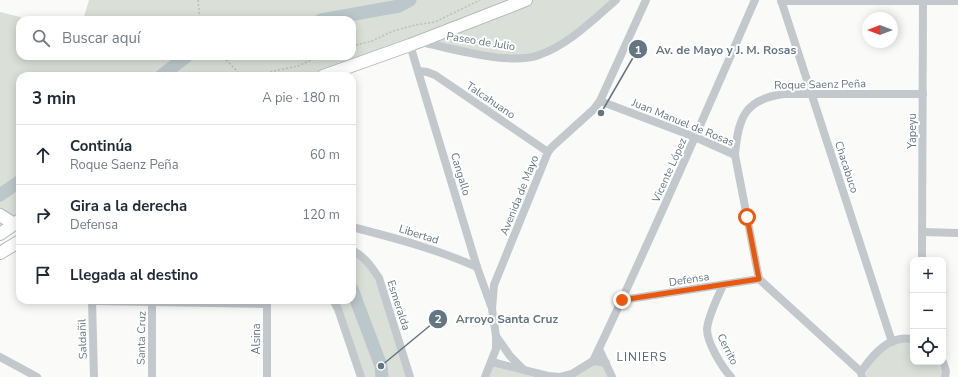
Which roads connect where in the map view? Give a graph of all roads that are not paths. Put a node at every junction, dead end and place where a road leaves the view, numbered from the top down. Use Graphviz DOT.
graph roads {
  1 [pos="526,0"];
  2 [pos="616,0"];
  3 [pos="646,0"];
  4 [pos="755,0"];
  5 [pos="781,0"];
  6 [pos="923,1"];
  7 [pos="958,1"];
  8 [pos="415,43"];
  9 [pos="419,71"];
  10 [pos="343,72"];
  11 [pos="812,94"];
  12 [pos="923,94"];
  13 [pos="600,101"];
  14 [pos="695,138"];
  15 [pos="548,152"];
  16 [pos="735,155"];
  17 [pos="0,215"];
  18 [pos="16,222"];
  19 [pos="16,223"];
  20 [pos="356,228"];
  21 [pos="923,232"];
  22 [pos="958,233"];
  23 [pos="0,234"];
  24 [pos="16,243"];
  25 [pos="0,253"];
  26 [pos="356,253"];
  27 [pos="922,257"];
  28 [pos="477,267"];
  29 [pos="759,279"];
  30 [pos="723,285"];
  31 [pos="622,300"];
  32 [pos="92,304"];
  33 [pos="152,304"];
  34 [pos="267,304"];
  35 [pos="335,304"];
  36 [pos="492,309"];
  37 [pos="496,336"];
  38 [pos="910,339"];
  39 [pos="892,342"];
  40 [pos="599,348"];
  41 [pos="0,357"];
  42 [pos="492,362"];
  43 [pos="593,362"];
  44 [pos="606,362"];
  45 [pos="944,365"];
  46 [pos="524,369"];
  47 [pos="862,375"];
  48 [pos="37,377"];
  49 [pos="94,377"];
  50 [pos="152,377"];
  51 [pos="267,377"];
  52 [pos="361,377"];
  53 [pos="410,377"];
  54 [pos="485,377"];
  55 [pos="612,377"];
  56 [pos="730,377"];
  57 [pos="945,377"];
  1 -- 8 [label="street"];
  2 -- 8 [label="street, Paseo de Julio"];
  3 -- 13 [label="street, Avenida de Mayo"];
  4 -- 14 [label="street, Vicente López"];
  5 -- 6 [label="street"];
  5 -- 11 [label="street, Chacabuco"];
  6 -- 7 [label="street"];
  6 -- 12 [label="street, Yapeyu"];
  8 -- 9 [label="street, Cangallo"];
  8 -- 10 [label="street"];
  9 -- 15 [label="street, Talcahuano"];
  9 -- 28 [label="street, Cangallo"];
  11 -- 12 [label="street, Roque Saenz Peña"];
  11 -- 16 [label="street, Roque Saenz Peña"];
  11 -- 39 [label="street, Chacabuco"];
  12 -- 21 [label="street, Yapeyu"];
  13 -- 14 [label="street, Juan Manuel de Rosas"];
  13 -- 15 [label="street, Avenida de Mayo"];
  14 -- 16 [label="street, Juan Manuel de Rosas"];
  14 -- 31 [label="street, Vicente López"];
  15 -- 36 [label="street, Avenida de Mayo"];
  16 -- 29 [label="street, Roque Saenz Peña"];
  17 -- 18 [label="street"];
  19 -- 23 [label="street"];
  20 -- 28 [label="street, Libertad"];
  21 -- 22 [label="street"];
  21 -- 27 [label="street, Yapeyu"];
  24 -- 25 [label="street"];
  26 -- 53 [label="street, Esmeralda"];
  28 -- 36 [label="street, Cangallo"];
  29 -- 30 [label="street, Defensa"];
  29 -- 47 [label="street"];
  30 -- 31 [label="street, Defensa"];
  30 -- 56 [label="street, Cerrito"];
  31 -- 40 [label="street, Vicente López"];
  32 -- 49 [label="street, Saldañil"];
  33 -- 50 [label="street, Santa Cruz"];
  34 -- 51 [label="street, Alsina"];
  35 -- 52 [label="street"];
  36 -- 37 [label="street, Avenida de Mayo"];
  37 -- 42 [label="street, Avenida de Mayo"];
  37 -- 46 [label="street"];
  38 -- 39 [label="street"];
  39 -- 47 [label="street"];
  40 -- 43 [label="street, Vicente López"];
  40 -- 44 [label="street"];
  41 -- 48 [label="street"];
  42 -- 46 [label="street"];
  42 -- 54 [label="street, Avenida de Mayo"];
  43 -- 44 [label="street"];
  43 -- 46 [label="street"];
  44 -- 55 [label="street"];
  45 -- 57 [label="street"];
}
